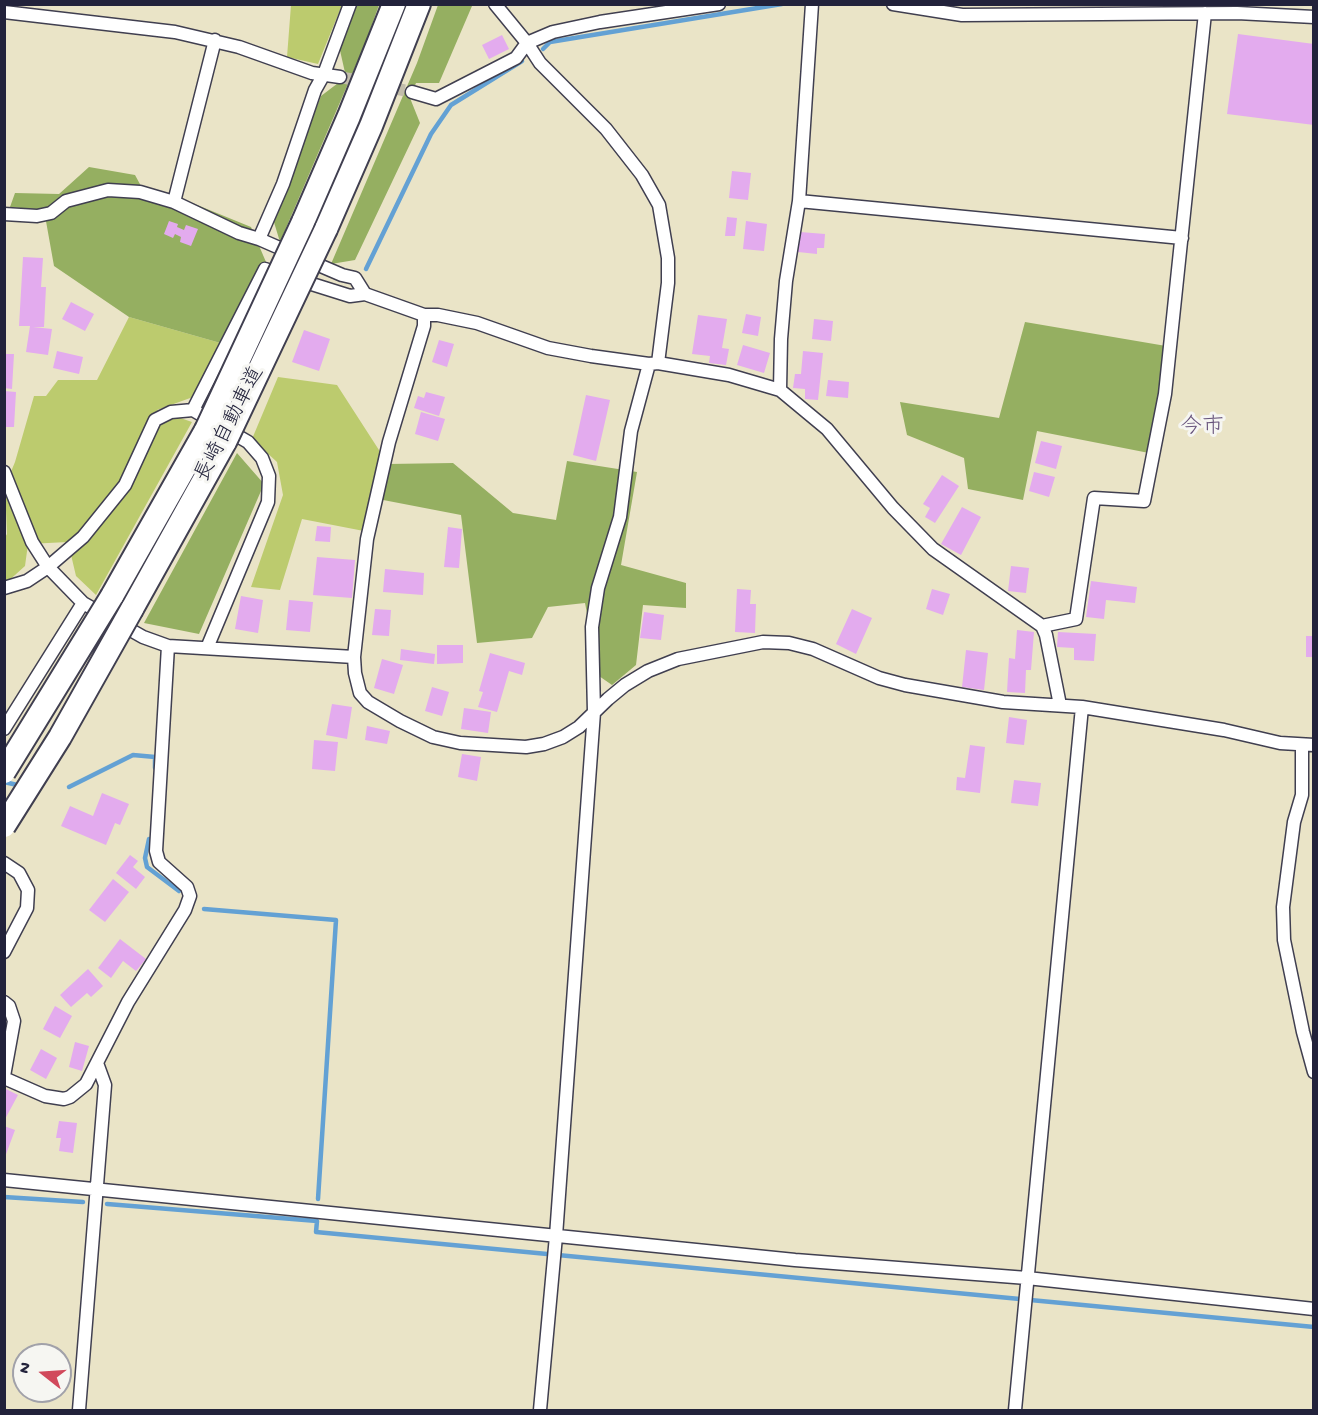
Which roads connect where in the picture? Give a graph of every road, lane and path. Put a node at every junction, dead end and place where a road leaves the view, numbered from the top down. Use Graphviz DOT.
graph roads {
  1 [pos="350,4"];
  2 [pos="394,4"];
  3 [pos="419,4"];
  4 [pos="495,4"];
  5 [pos="719,4"];
  6 [pos="812,4"];
  7 [pos="893,4"];
  8 [pos="4,12"];
  9 [pos="1205,13"];
  10 [pos="1314,17"];
  11 [pos="214,40"];
  12 [pos="527,43"];
  13 [pos="324,74"];
  14 [pos="340,77"];
  15 [pos="412,92"];
  16 [pos="799,201"];
  17 [pos="174,202"];
  18 [pos="4,214"];
  19 [pos="1182,237"];
  20 [pos="259,239"];
  21 [pos="365,294"];
  22 [pos="424,315"];
  23 [pos="654,364"];
  24 [pos="780,390"];
  25 [pos="193,410"];
  26 [pos="4,472"];
  27 [pos="48,567"];
  28 [pos="4,588"];
  29 [pos="83,603"];
  30 [pos="1042,626"];
  31 [pos="168,646"];
  32 [pos="207,648"];
  33 [pos="354,657"];
  34 [pos="1060,705"];
  35 [pos="1082,707"];
  36 [pos="594,712"];
  37 [pos="4,729"];
  38 [pos="1308,745"];
  39 [pos="4,772"];
  40 [pos="4,826"];
  41 [pos="4,863"];
  42 [pos="4,952"];
  43 [pos="4,1002"];
  44 [pos="97,1064"];
  45 [pos="1314,1072"];
  46 [pos="4,1077"];
  47 [pos="4,1180"];
  48 [pos="96,1190"];
  49 [pos="556,1236"];
  50 [pos="1027,1278"];
  51 [pos="1314,1309"];
  52 [pos="79,1410"];
  53 [pos="540,1410"];
  54 [pos="1015,1410"];
  1 -- 13 [label="street"];
  2 -- 39 [label="highway, 長崎自動車道, bridge"];
  3 -- 40 [label="highway, 長崎自動車道, bridge"];
  4 -- 12 [label="street"];
  5 -- 12 [label="street"];
  6 -- 16 [label="street"];
  7 -- 9 [label="street"];
  8 -- 11 [label="street"];
  9 -- 10 [label="street"];
  9 -- 19 [label="street"];
  11 -- 13 [label="street"];
  11 -- 17 [label="street"];
  12 -- 15 [label="street"];
  12 -- 23 [label="street"];
  13 -- 14 [label="street"];
  13 -- 20 [label="street"];
  16 -- 19 [label="street"];
  16 -- 24 [label="street"];
  17 -- 18 [label="street"];
  17 -- 20 [label="street"];
  19 -- 30 [label="street"];
  20 -- 21 [label="street"];
  21 -- 22 [label="street"];
  21 -- 25 [label="street"];
  22 -- 23 [label="street"];
  22 -- 33 [label="street"];
  23 -- 24 [label="street"];
  23 -- 36 [label="street"];
  24 -- 30 [label="street"];
  25 -- 27 [label="street"];
  25 -- 32 [label="street"];
  26 -- 27 [label="street"];
  27 -- 28 [label="street"];
  27 -- 29 [label="street"];
  29 -- 31 [label="street"];
  29 -- 37 [label="street"];
  30 -- 34 [label="street"];
  31 -- 32 [label="street"];
  31 -- 44 [label="street"];
  32 -- 33 [label="street"];
  33 -- 36 [label="street"];
  34 -- 35 [label="street"];
  34 -- 36 [label="street"];
  35 -- 38 [label="street"];
  35 -- 50 [label="street"];
  36 -- 49 [label="street"];
  38 -- 45 [label="street"];
  41 -- 42 [label="street"];
  43 -- 46 [label="street"];
  44 -- 46 [label="street"];
  44 -- 48 [label="street"];
  47 -- 48 [label="street"];
  48 -- 49 [label="street"];
  48 -- 52 [label="street"];
  49 -- 50 [label="street"];
  49 -- 53 [label="street"];
  50 -- 51 [label="street"];
  50 -- 54 [label="street"];
}
